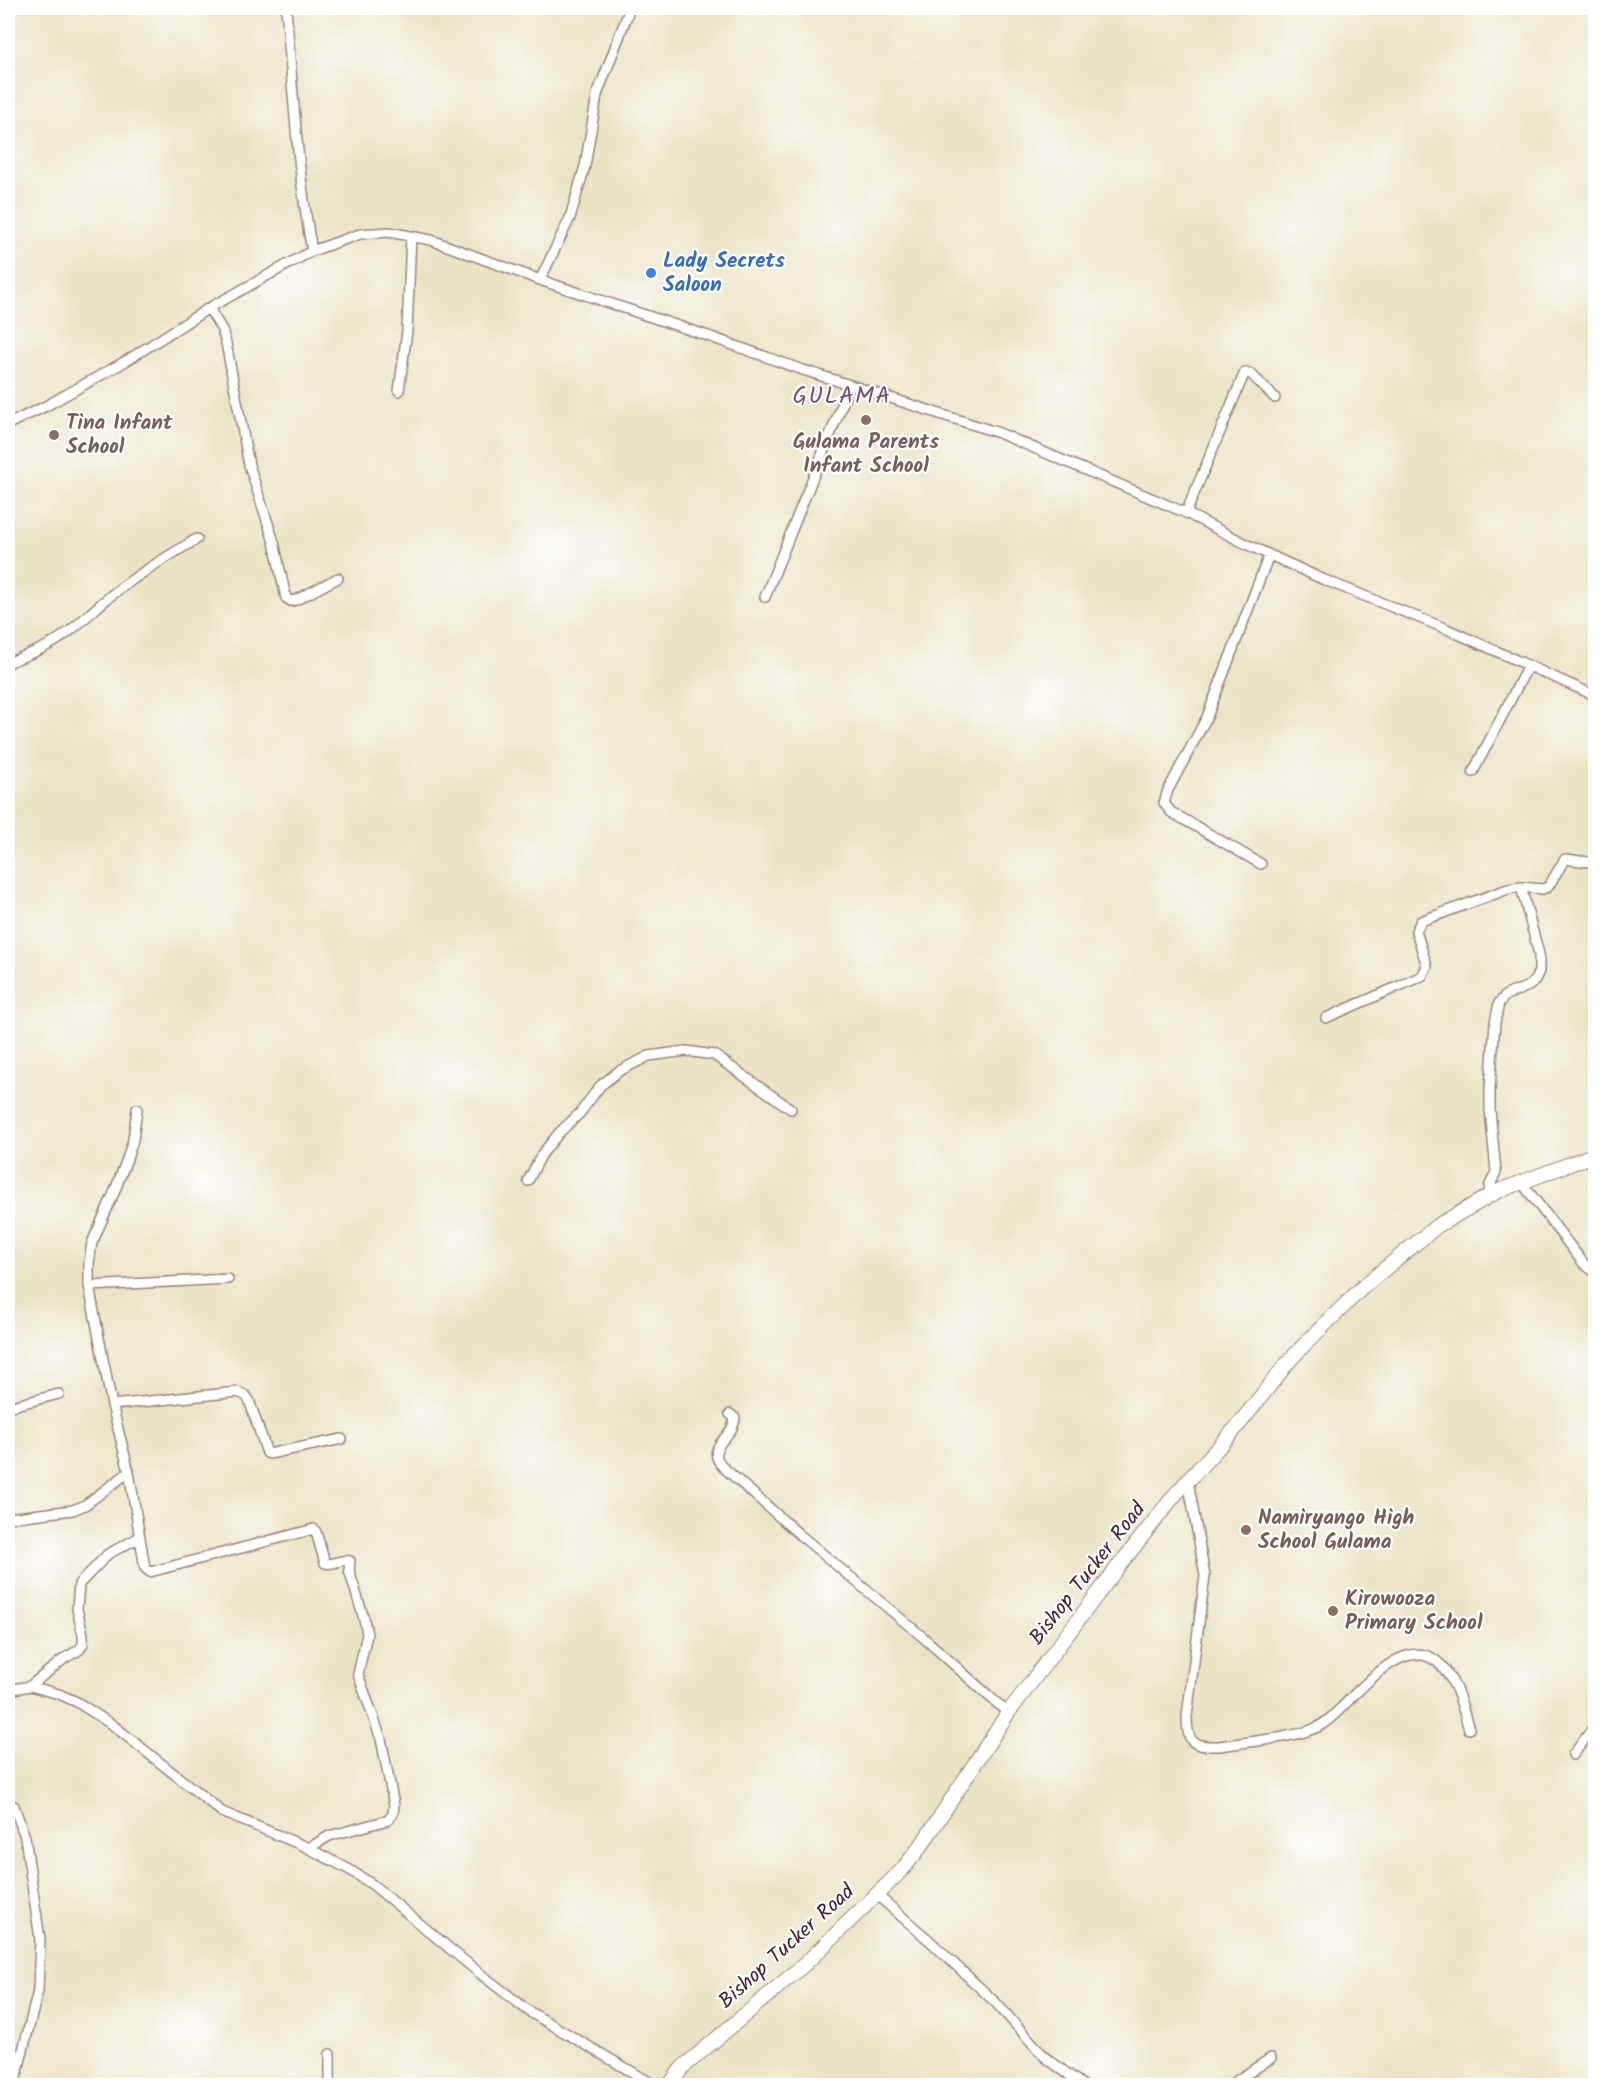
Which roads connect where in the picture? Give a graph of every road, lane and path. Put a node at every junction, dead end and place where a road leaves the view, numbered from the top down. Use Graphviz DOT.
graph roads {
  1 [pos="286,8"];
  2 [pos="630,8"];
  3 [pos="411,236"];
  4 [pos="312,251"];
  5 [pos="540,280"];
  6 [pos="209,308"];
  7 [pos="850,386"];
  8 [pos="399,391"];
  9 [pos="1275,398"];
  10 [pos="8,424"];
  11 [pos="1186,513"];
  12 [pos="197,539"];
  13 [pos="1269,555"];
  14 [pos="338,578"];
  15 [pos="765,597"];
  16 [pos="8,663"];
  17 [pos="1527,666"];
  18 [pos="1596,696"];
  19 [pos="1473,772"];
  20 [pos="1596,863"];
  21 [pos="1261,864"];
  22 [pos="1521,887"];
  23 [pos="1326,1018"];
  24 [pos="137,1109"];
  25 [pos="790,1109"];
  26 [pos="1596,1154"];
  27 [pos="528,1181"];
  28 [pos="1522,1183"];
  29 [pos="1489,1187"];
  30 [pos="1596,1273"];
  31 [pos="228,1279"];
  32 [pos="89,1286"];
  33 [pos="59,1394"];
  34 [pos="112,1405"];
  35 [pos="8,1407"];
  36 [pos="730,1414"];
  37 [pos="342,1439"];
  38 [pos="129,1472"];
  39 [pos="1188,1480"];
  40 [pos="8,1518"];
  41 [pos="140,1537"];
  42 [pos="30,1686"];
  43 [pos="8,1690"];
  44 [pos="1008,1713"];
  45 [pos="1596,1724"];
  46 [pos="1469,1729"];
  47 [pos="1573,1755"];
  48 [pos="14,1806"];
  49 [pos="309,1848"];
  50 [pos="877,1895"];
  51 [pos="330,2054"];
  52 [pos="1270,2058"];
  53 [pos="14,2085"];
  54 [pos="330,2085"];
  55 [pos="656,2085"];
  56 [pos="669,2085"];
  57 [pos="1084,2085"];
  58 [pos="1229,2085"];
  1 -- 4 [label="street"];
  2 -- 5 [label="street"];
  3 -- 4 [label="street"];
  3 -- 5 [label="street"];
  3 -- 8 [label="street"];
  4 -- 6 [label="street"];
  5 -- 7 [label="street"];
  6 -- 10 [label="street"];
  6 -- 14 [label="street"];
  7 -- 11 [label="street"];
  7 -- 15 [label="street"];
  9 -- 11 [label="street"];
  11 -- 13 [label="street"];
  12 -- 16 [label="street"];
  13 -- 17 [label="street"];
  13 -- 21 [label="street"];
  17 -- 18 [label="street"];
  17 -- 19 [label="street"];
  20 -- 22 [label="street"];
  22 -- 23 [label="street"];
  22 -- 29 [label="street"];
  24 -- 32 [label="street"];
  25 -- 27 [label="street"];
  26 -- 28 [label="main road, Bishop Tucker Road"];
  28 -- 30 [label="street"];
  28 -- 39 [label="main road, Bishop Tucker Road"];
  31 -- 32 [label="street"];
  32 -- 34 [label="street"];
  33 -- 35 [label="street"];
  34 -- 37 [label="street"];
  34 -- 38 [label="street"];
  36 -- 44 [label="street"];
  38 -- 40 [label="street"];
  38 -- 41 [label="street"];
  39 -- 44 [label="main road, Bishop Tucker Road"];
  39 -- 46 [label="street"];
  41 -- 42 [label="street"];
  41 -- 49 [label="street"];
  42 -- 43 [label="street"];
  42 -- 49 [label="street"];
  44 -- 50 [label="main road, Bishop Tucker Road"];
  45 -- 47 [label="street"];
  48 -- 53 [label="street"];
  49 -- 55 [label="street"];
  50 -- 56 [label="main road, Bishop Tucker Road"];
  50 -- 57 [label="street"];
  51 -- 54 [label="street"];
  52 -- 58 [label="street"];
}
